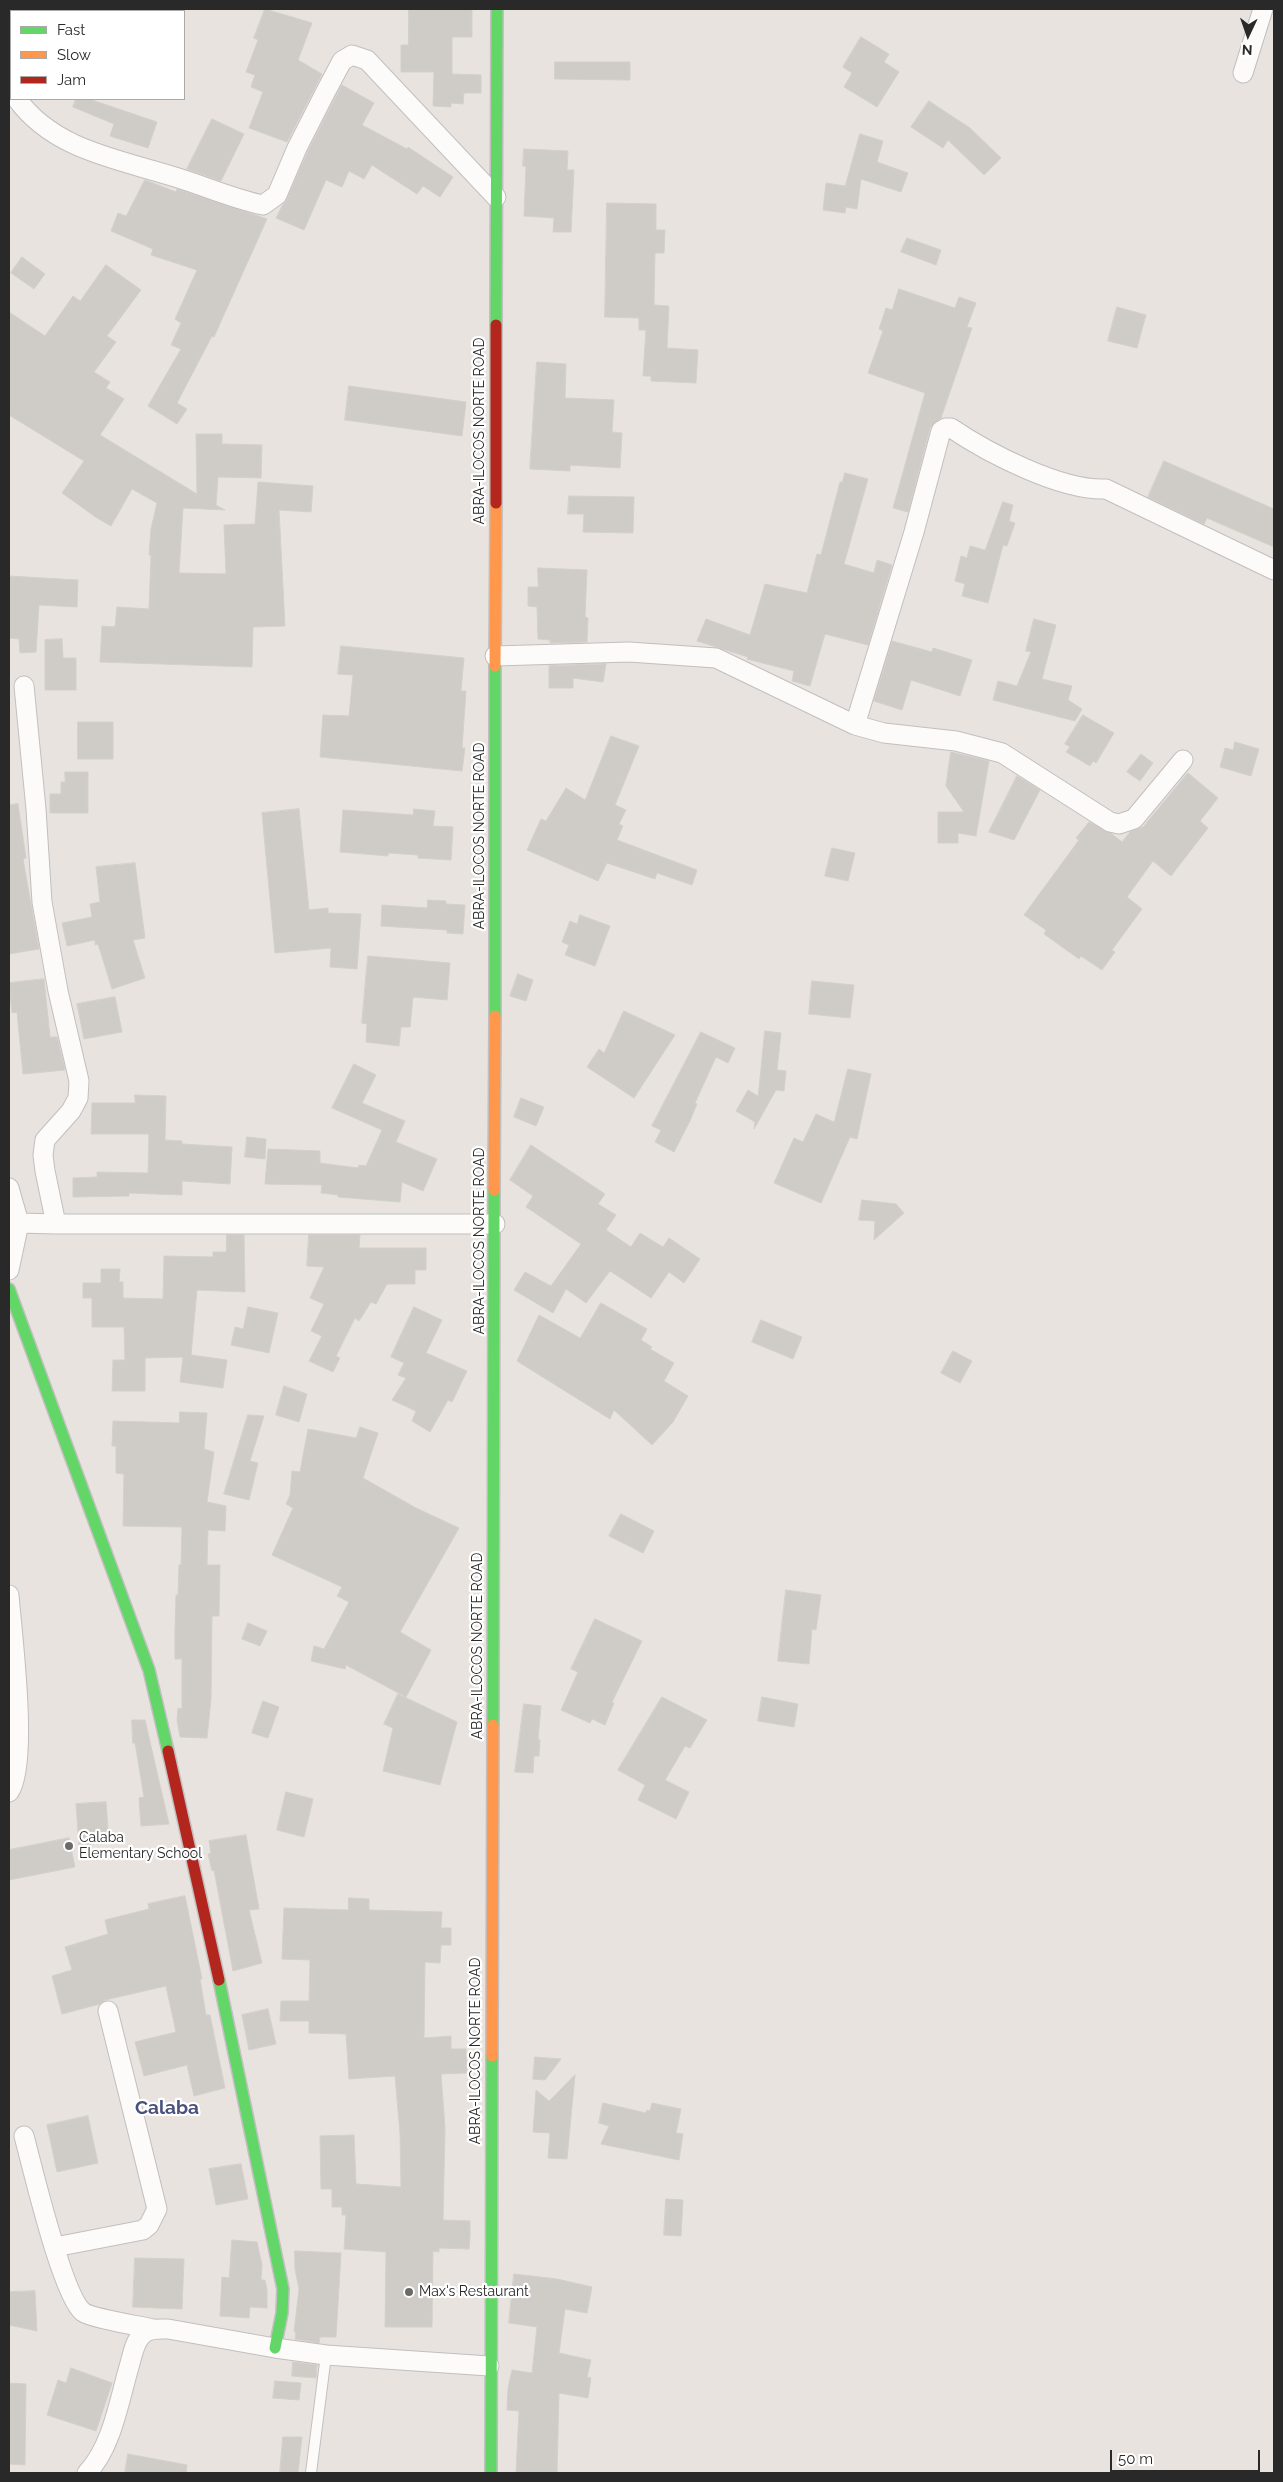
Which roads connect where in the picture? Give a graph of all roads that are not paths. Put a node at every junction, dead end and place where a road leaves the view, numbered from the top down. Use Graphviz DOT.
graph roads {
  1 [pos="497,9"];
  2 [pos="1263,9"];
  3 [pos="1243,73"];
  4 [pos="18,100"];
  5 [pos="496,197"];
  6 [pos="1274,570"];
  7 [pos="495,656"];
  8 [pos="24,686"];
  9 [pos="855,725"];
  10 [pos="1183,760"];
  11 [pos="9,1188"];
  12 [pos="14,1223"];
  13 [pos="56,1224"];
  14 [pos="495,1224"];
  15 [pos="9,1270"];
  16 [pos="9,1289"];
  17 [pos="9,1595"];
  18 [pos="9,1792"];
  19 [pos="108,2011"];
  20 [pos="24,2136"];
  21 [pos="55,2247"];
  22 [pos="153,2329"];
  23 [pos="275,2348"];
  24 [pos="326,2355"];
  25 [pos="489,2366"];
  26 [pos="87,2473"];
  27 [pos="312,2473"];
  28 [pos="491,2473"];
  1 -- 5 [label="main road, ABRA-ILOCOS NORTE ROAD"];
  2 -- 3 [label="street"];
  4 -- 5 [label="street"];
  5 -- 7 [label="main road, ABRA-ILOCOS NORTE ROAD"];
  6 -- 9 [label="street"];
  7 -- 9 [label="street"];
  7 -- 14 [label="main road, ABRA-ILOCOS NORTE ROAD"];
  8 -- 13 [label="street"];
  9 -- 10 [label="street"];
  11 -- 12 [label="street"];
  12 -- 13 [label="street"];
  12 -- 15 [label="street"];
  13 -- 14 [label="street"];
  14 -- 25 [label="main road, ABRA-ILOCOS NORTE ROAD"];
  16 -- 23 [label="main road"];
  17 -- 18 [label="street"];
  19 -- 21 [label="street"];
  20 -- 21 [label="street"];
  21 -- 22 [label="street"];
  22 -- 23 [label="street"];
  22 -- 26 [label="street"];
  23 -- 24 [label="street"];
  24 -- 25 [label="street"];
  24 -- 27 [label="lane"];
  25 -- 28 [label="main road, ABRA-ILOCOS NORTE ROAD"];
}
